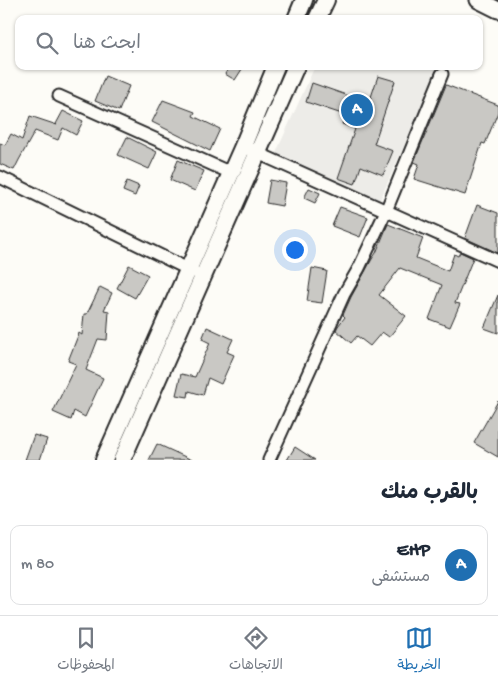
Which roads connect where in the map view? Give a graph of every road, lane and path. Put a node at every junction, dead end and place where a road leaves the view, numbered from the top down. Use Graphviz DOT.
graph roads {
  1 [pos="304,0"];
  2 [pos="326,0"];
  3 [pos="478,0"];
  4 [pos="498,10"];
  5 [pos="298,15"];
  6 [pos="320,15"];
  7 [pos="274,70"];
  8 [pos="294,70"];
  9 [pos="442,74"];
  10 [pos="59,96"];
  11 [pos="243,146"];
  12 [pos="258,153"];
  13 [pos="231,173"];
  14 [pos="0,177"];
  15 [pos="386,211"];
  16 [pos="498,261"];
  17 [pos="188,269"];
  18 [pos="203,276"];
  19 [pos="104,460"];
  20 [pos="122,460"];
  21 [pos="269,460"];
  1 -- 5 [label="main road"];
  2 -- 6 [label="main road"];
  3 -- 4 [label="street"];
  7 -- 11 [label="main road"];
  8 -- 12 [label="main road"];
  9 -- 15 [label="street"];
  10 -- 13 [label="street"];
  11 -- 12 [label="street"];
  11 -- 13 [label="main road"];
  12 -- 15 [label="street"];
  12 -- 18 [label="main road"];
  13 -- 17 [label="main road"];
  14 -- 17 [label="street"];
  15 -- 16 [label="street"];
  15 -- 21 [label="street"];
  17 -- 18 [label="street"];
  17 -- 19 [label="main road"];
  18 -- 20 [label="main road"];
}
